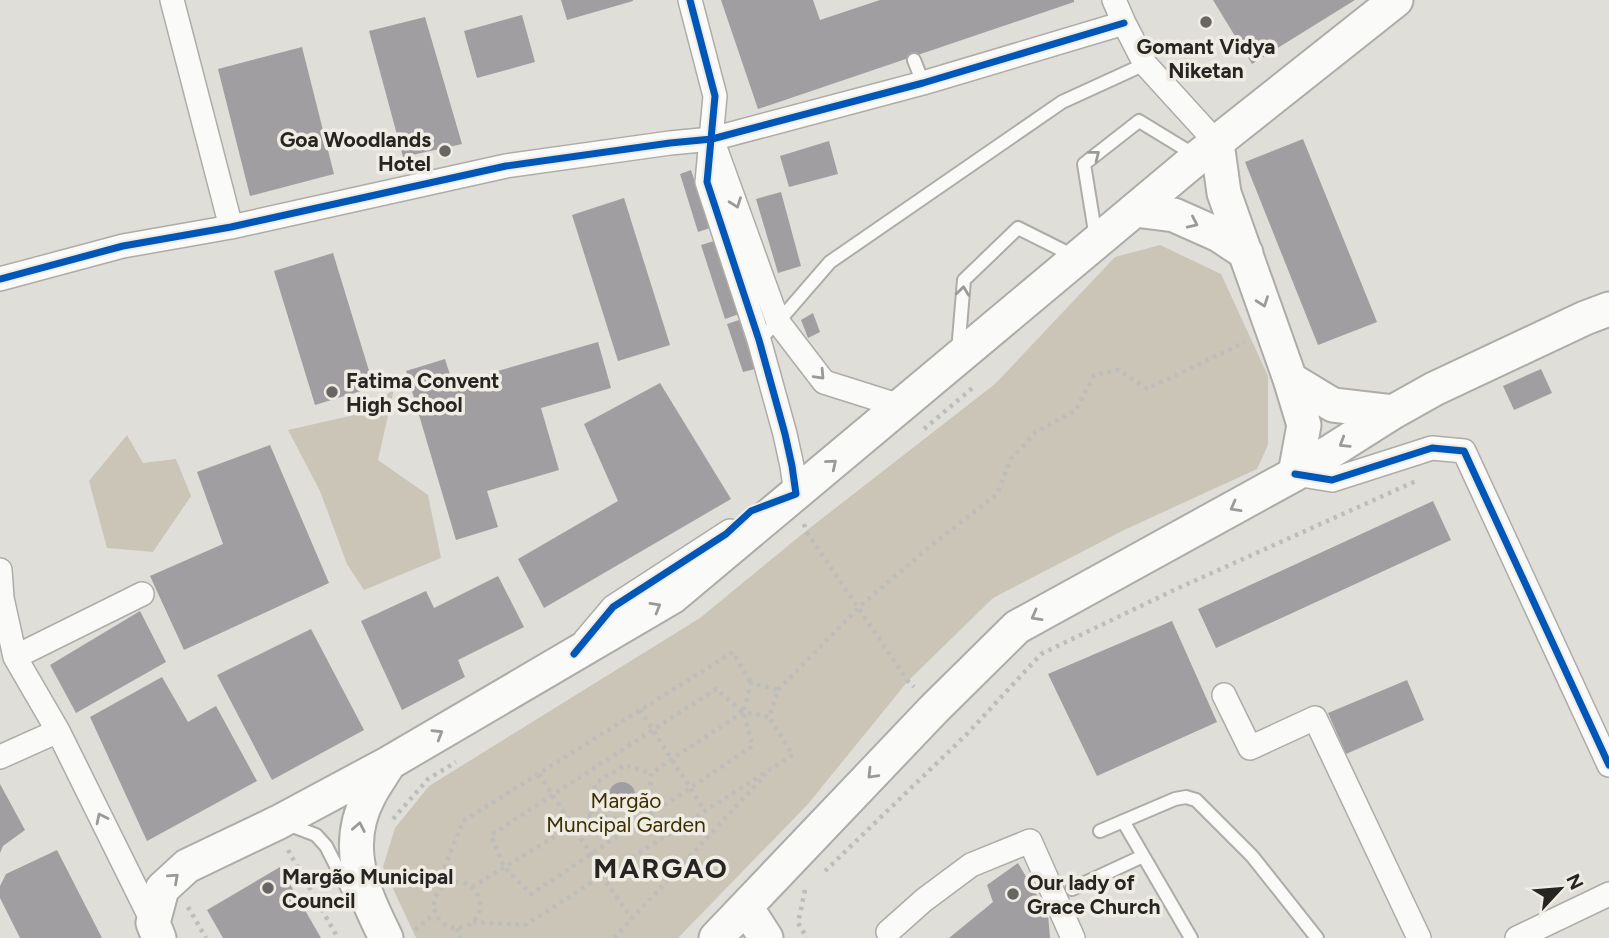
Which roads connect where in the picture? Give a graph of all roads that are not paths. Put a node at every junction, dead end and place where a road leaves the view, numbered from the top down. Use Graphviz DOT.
graph roads {
  1 [pos="172,0"];
  2 [pos="690,0"];
  3 [pos="1114,0"];
  4 [pos="1394,1"];
  5 [pos="1124,23"];
  6 [pos="914,60"];
  7 [pos="1144,64"];
  8 [pos="922,83"];
  9 [pos="712,139"];
  10 [pos="1207,150"];
  11 [pos="1135,210"];
  12 [pos="231,227"];
  13 [pos="1087,249"];
  14 [pos="1246,253"];
  15 [pos="0,278"];
  16 [pos="1609,309"];
  17 [pos="778,322"];
  18 [pos="759,340"];
  19 [pos="957,359"];
  20 [pos="1290,379"];
  21 [pos="900,406"];
  22 [pos="1393,412"];
  23 [pos="1295,474"];
  24 [pos="796,494"];
  25 [pos="0,570"];
  26 [pos="142,594"];
  27 [pos="1,598"];
  28 [pos="15,657"];
  29 [pos="1224,695"];
  30 [pos="58,731"];
  31 [pos="0,757"];
  32 [pos="390,763"];
  33 [pos="1609,765"];
  34 [pos="1123,821"];
  35 [pos="1100,831"];
  36 [pos="283,835"];
  37 [pos="1143,856"];
  38 [pos="1072,889"];
  39 [pos="1609,894"];
  40 [pos="746,907"];
  41 [pos="156,931"];
  42 [pos="888,932"];
  43 [pos="399,935"];
  44 [pos="1529,936"];
  45 [pos="372,938"];
  46 [pos="716,938"];
  47 [pos="734,938"];
  48 [pos="766,938"];
  49 [pos="1073,938"];
  50 [pos="1191,938"];
  51 [pos="1317,938"];
  52 [pos="1419,938"];
  1 -- 12 [label="street"];
  2 -- 9 [label="street"];
  3 -- 5 [label="street"];
  4 -- 10 [label="main road"];
  5 -- 7 [label="street"];
  5 -- 8 [label="street"];
  6 -- 8 [label="lane"];
  7 -- 10 [label="street"];
  7 -- 17 [label="lane"];
  8 -- 9 [label="street"];
  9 -- 12 [label="street"];
  9 -- 17 [label="street, one-way"];
  9 -- 18 [label="street"];
  10 -- 11 [label="main road"];
  13 -- 10 [label="lane, one-way"];
  10 -- 14 [label="main road"];
  11 -- 13 [label="main road"];
  11 -- 14 [label="main road, one-way"];
  12 -- 15 [label="street"];
  13 -- 19 [label="main road"];
  19 -- 13 [label="lane, one-way"];
  14 -- 20 [label="main road, one-way"];
  16 -- 22 [label="main road"];
  17 -- 18 [label="lane"];
  17 -- 21 [label="street, one-way"];
  18 -- 24 [label="street"];
  19 -- 21 [label="main road"];
  20 -- 22 [label="main road"];
  20 -- 23 [label="main road"];
  24 -- 21 [label="main road, one-way"];
  22 -- 23 [label="main road, one-way"];
  23 -- 33 [label="street"];
  23 -- 40 [label="main road, one-way"];
  32 -- 24 [label="main road, one-way"];
  25 -- 27 [label="street"];
  26 -- 28 [label="street"];
  27 -- 28 [label="street"];
  28 -- 30 [label="street"];
  29 -- 52 [label="street"];
  30 -- 31 [label="street"];
  41 -- 30 [label="street, one-way"];
  32 -- 36 [label="main road"];
  43 -- 32 [label="main road, one-way"];
  34 -- 35 [label="lane"];
  34 -- 37 [label="lane"];
  34 -- 51 [label="lane"];
  41 -- 36 [label="main road, one-way"];
  36 -- 45 [label="lane"];
  37 -- 38 [label="lane"];
  37 -- 50 [label="lane"];
  39 -- 44 [label="street"];
  40 -- 46 [label="main road"];
  40 -- 47 [label="lane"];
  40 -- 48 [label="main road"];
  42 -- 49 [label="street"];
}
